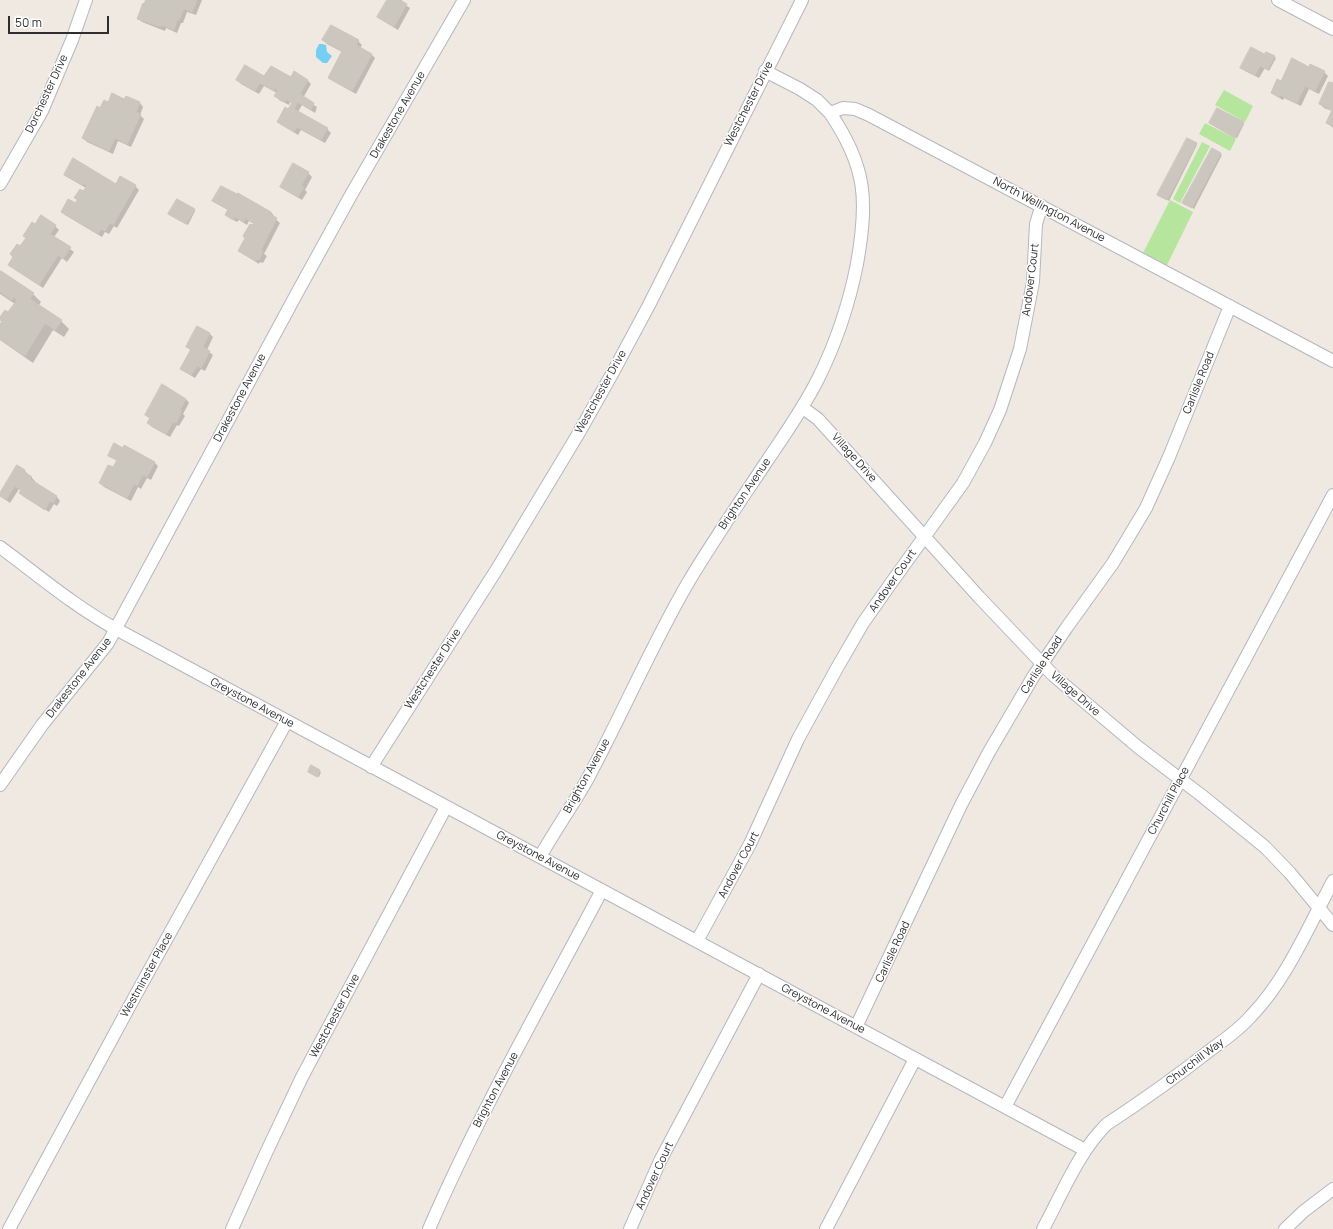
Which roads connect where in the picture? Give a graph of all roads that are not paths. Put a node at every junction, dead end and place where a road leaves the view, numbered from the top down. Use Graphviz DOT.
graph roads {
  1 [pos="86,0"];
  2 [pos="464,0"];
  3 [pos="802,0"];
  4 [pos="1278,0"];
  5 [pos="1333,29"];
  6 [pos="765,71"];
  7 [pos="830,113"];
  8 [pos="0,184"];
  9 [pos="1042,206"];
  10 [pos="1230,306"];
  11 [pos="1333,361"];
  12 [pos="803,408"];
  13 [pos="1333,495"];
  14 [pos="925,536"];
  15 [pos="0,547"];
  16 [pos="116,629"];
  17 [pos="1042,664"];
  18 [pos="287,721"];
  19 [pos="371,767"];
  20 [pos="1181,779"];
  21 [pos="0,785"];
  22 [pos="446,807"];
  23 [pos="540,857"];
  24 [pos="1333,881"];
  25 [pos="602,890"];
  26 [pos="1319,907"];
  27 [pos="1333,926"];
  28 [pos="697,941"];
  29 [pos="759,974"];
  30 [pos="856,1027"];
  31 [pos="915,1059"];
  32 [pos="1005,1107"];
  33 [pos="1085,1150"];
  34 [pos="1333,1189"];
  35 [pos="9,1229"];
  36 [pos="232,1229"];
  37 [pos="429,1229"];
  38 [pos="630,1229"];
  39 [pos="826,1229"];
  40 [pos="1043,1229"];
  41 [pos="1284,1229"];
  1 -- 8 [label="street, Dorchester Drive"];
  2 -- 16 [label="street, Drakestone Avenue"];
  3 -- 6 [label="street, Westchester Drive"];
  4 -- 5 [label="street"];
  6 -- 7 [label="street"];
  6 -- 19 [label="street, Westchester Drive"];
  7 -- 9 [label="street, North Wellington Avenue"];
  7 -- 12 [label="street, Brighton Avenue"];
  9 -- 10 [label="street, North Wellington Avenue"];
  9 -- 14 [label="street, Andover Court"];
  10 -- 11 [label="street, North Wellington Avenue"];
  10 -- 17 [label="street, Carlisle Road"];
  12 -- 14 [label="street, Village Drive"];
  12 -- 23 [label="street, Brighton Avenue"];
  13 -- 20 [label="street, Churchill Place"];
  14 -- 17 [label="street, Village Drive"];
  14 -- 28 [label="street, Andover Court"];
  15 -- 16 [label="street, Greystone Avenue"];
  16 -- 18 [label="street, Greystone Avenue"];
  16 -- 21 [label="street, Drakestone Avenue"];
  17 -- 20 [label="street, Village Drive"];
  17 -- 30 [label="street, Carlisle Road"];
  18 -- 19 [label="street, Greystone Avenue"];
  18 -- 35 [label="street, Westminster Place"];
  19 -- 22 [label="street, Greystone Avenue"];
  20 -- 26 [label="street, Village Drive"];
  20 -- 32 [label="street, Churchill Place"];
  22 -- 23 [label="street, Greystone Avenue"];
  22 -- 36 [label="street, Westchester Drive"];
  23 -- 25 [label="street, Greystone Avenue"];
  24 -- 26 [label="street, Churchill Way"];
  25 -- 28 [label="street, Greystone Avenue"];
  25 -- 37 [label="street, Brighton Avenue"];
  26 -- 27 [label="street, Village Drive"];
  26 -- 33 [label="street, Churchill Way"];
  28 -- 29 [label="street, Greystone Avenue"];
  29 -- 30 [label="street, Greystone Avenue"];
  29 -- 38 [label="street, Andover Court"];
  30 -- 31 [label="street, Greystone Avenue"];
  31 -- 32 [label="street, Greystone Avenue"];
  31 -- 39 [label="street"];
  32 -- 33 [label="street, Greystone Avenue"];
  33 -- 40 [label="street, Churchill Way"];
  34 -- 41 [label="street"];
}
